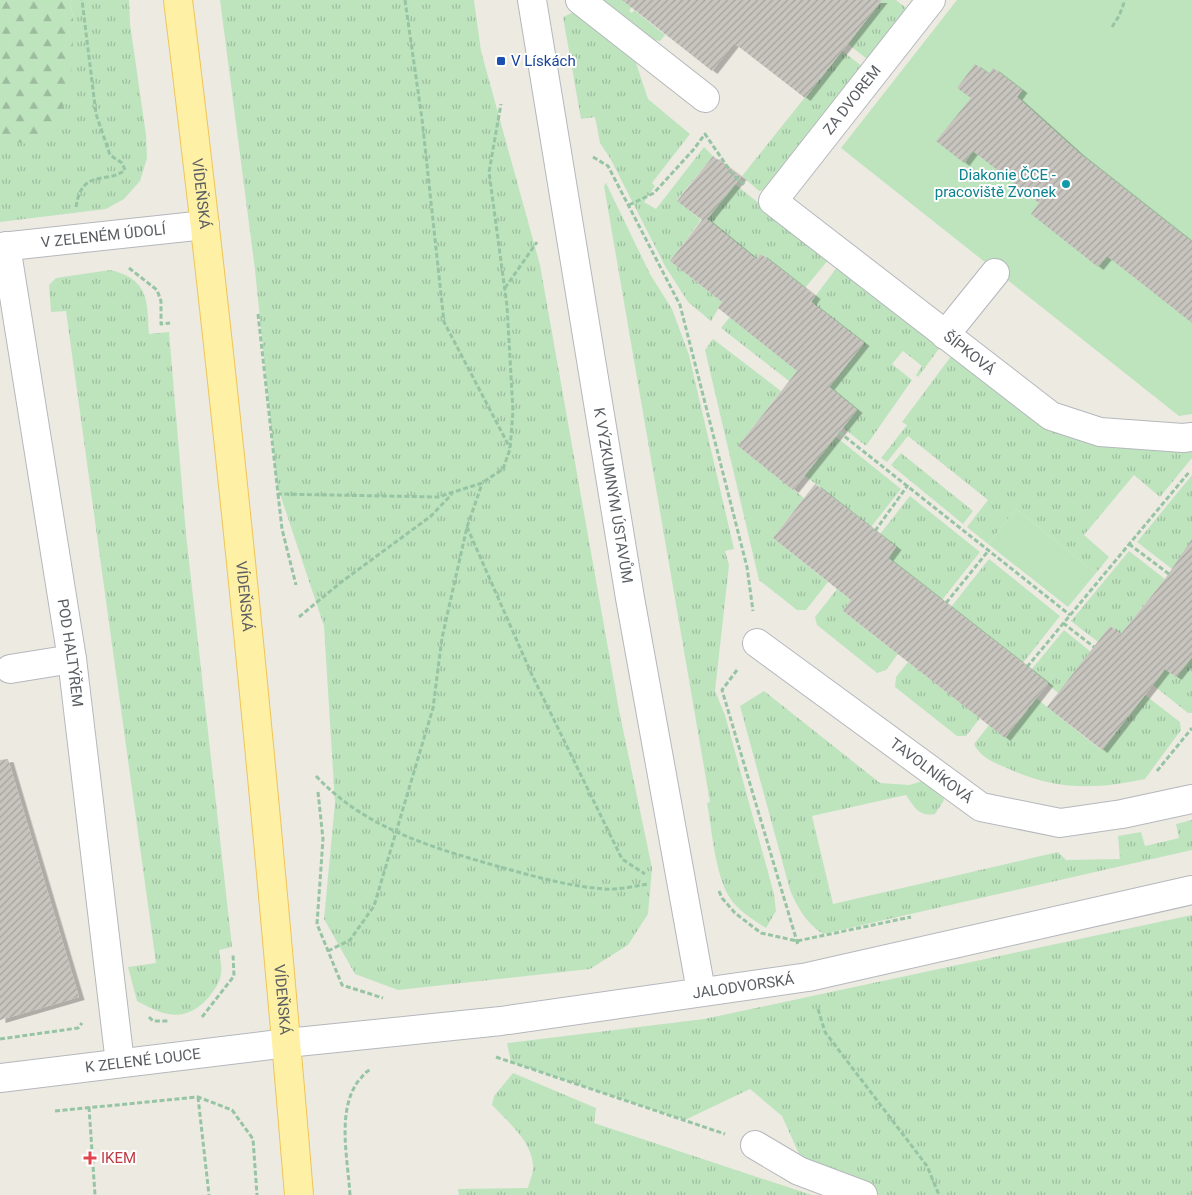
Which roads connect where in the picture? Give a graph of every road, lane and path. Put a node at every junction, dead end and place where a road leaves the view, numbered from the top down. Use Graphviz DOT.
graph roads {
  1 [pos="82,0"];
  2 [pos="178,0"];
  3 [pos="405,0"];
  4 [pos="532,0"];
  5 [pos="580,0"];
  6 [pos="930,0"];
  7 [pos="1124,0"];
  8 [pos="1112,28"];
  9 [pos="705,98"];
  10 [pos="501,104"];
  11 [pos="774,201"];
  12 [pos="629,205"];
  13 [pos="206,225"];
  14 [pos="540,238"];
  15 [pos="71,240"];
  16 [pos="3,247"];
  17 [pos="126,268"];
  18 [pos="994,273"];
  19 [pos="505,289"];
  20 [pos="258,314"];
  21 [pos="170,323"];
  22 [pos="945,335"];
  23 [pos="839,432"];
  24 [pos="1192,437"];
  25 [pos="510,449"];
  26 [pos="1192,469"];
  27 [pos="482,483"];
  28 [pos="908,485"];
  29 [pos="454,492"];
  30 [pos="278,494"];
  31 [pos="467,527"];
  32 [pos="875,531"];
  33 [pos="1129,544"];
  34 [pos="989,550"];
  35 [pos="1169,574"];
  36 [pos="296,585"];
  37 [pos="946,603"];
  38 [pos="1070,615"];
  39 [pos="299,617"];
  40 [pos="1063,623"];
  41 [pos="757,643"];
  42 [pos="1094,647"];
  43 [pos="72,658"];
  44 [pos="1027,666"];
  45 [pos="10,669"];
  46 [pos="316,776"];
  47 [pos="318,792"];
  48 [pos="1192,799"];
  49 [pos="396,833"];
  50 [pos="652,878"];
  51 [pos="715,882"];
  52 [pos="651,884"];
  53 [pos="1192,890"];
  54 [pos="912,916"];
  55 [pos="328,951"];
  56 [pos="233,954"];
  57 [pos="701,991"];
  58 [pos="386,998"];
  59 [pos="115,1011"];
  60 [pos="195,1019"];
  61 [pos="178,1022"];
  62 [pos="0,1039"];
  63 [pos="286,1043"];
  64 [pos="511,1062"];
  65 [pos="120,1063"];
  66 [pos="366,1071"];
  67 [pos="0,1078"];
  68 [pos="198,1097"];
  69 [pos="89,1107"];
  70 [pos="55,1111"];
  71 [pos="755,1145"];
  72 [pos="95,1195"];
  73 [pos="209,1195"];
  74 [pos="257,1195"];
  75 [pos="299,1195"];
  76 [pos="350,1195"];
  77 [pos="863,1195"];
  1 -- 15 [label="path"];
  2 -- 13 [label="main road, VÍDEŇSKÁ"];
  3 -- 25 [label="path"];
  4 -- 57 [label="street, K VÝZKUMNÝM ÚSTAVŮM"];
  5 -- 9 [label="street"];
  6 -- 11 [label="street, ZA DVOREM"];
  7 -- 8 [label="path"];
  10 -- 19 [label="path"];
  11 -- 12 [label="path"];
  11 -- 22 [label="street, ŠÍPKOVÁ"];
  13 -- 15 [label="street, V ZELENÉM ÚDOLÍ"];
  13 -- 63 [label="main road, VÍDEŇSKÁ"];
  14 -- 19 [label="path"];
  15 -- 16 [label="street, V ZELENÉM ÚDOLÍ"];
  16 -- 43 [label="street, POD HALTÝŘEM"];
  17 -- 21 [label="path"];
  18 -- 22 [label="street"];
  19 -- 25 [label="path"];
  20 -- 30 [label="path"];
  22 -- 24 [label="street, ŠÍPKOVÁ"];
  23 -- 28 [label="path"];
  25 -- 27 [label="path"];
  26 -- 33 [label="path"];
  27 -- 29 [label="path"];
  27 -- 31 [label="path"];
  28 -- 32 [label="path"];
  28 -- 34 [label="path"];
  29 -- 30 [label="path"];
  29 -- 39 [label="path"];
  30 -- 36 [label="path"];
  31 -- 49 [label="path"];
  31 -- 50 [label="path"];
  33 -- 35 [label="path"];
  33 -- 38 [label="path"];
  34 -- 37 [label="path"];
  34 -- 38 [label="path"];
  38 -- 40 [label="path"];
  40 -- 42 [label="path"];
  40 -- 44 [label="path"];
  41 -- 48 [label="street, TAVOLNÍKOVÁ"];
  43 -- 45 [label="street"];
  43 -- 59 [label="street, POD HALTÝŘEM"];
  46 -- 49 [label="path"];
  47 -- 55 [label="path"];
  49 -- 52 [label="path"];
  49 -- 55 [label="path"];
  51 -- 54 [label="path"];
  53 -- 57 [label="street, JALODVORSKÁ"];
  55 -- 58 [label="path"];
  56 -- 60 [label="path"];
  57 -- 63 [label="street, JALODVORSKÁ"];
  59 -- 61 [label="path"];
  59 -- 62 [label="path"];
  59 -- 65 [label="street, POD HALTÝŘEM"];
  63 -- 65 [label="street, K ZELENÉ LOUCE"];
  63 -- 75 [label="main road, VÍDEŇSKÁ"];
  64 -- 71 [label="path"];
  65 -- 67 [label="street, K ZELENÉ LOUCE"];
  66 -- 76 [label="path"];
  68 -- 69 [label="path"];
  68 -- 73 [label="path"];
  68 -- 74 [label="path"];
  69 -- 70 [label="path"];
  69 -- 72 [label="path"];
  71 -- 77 [label="street"];
}
